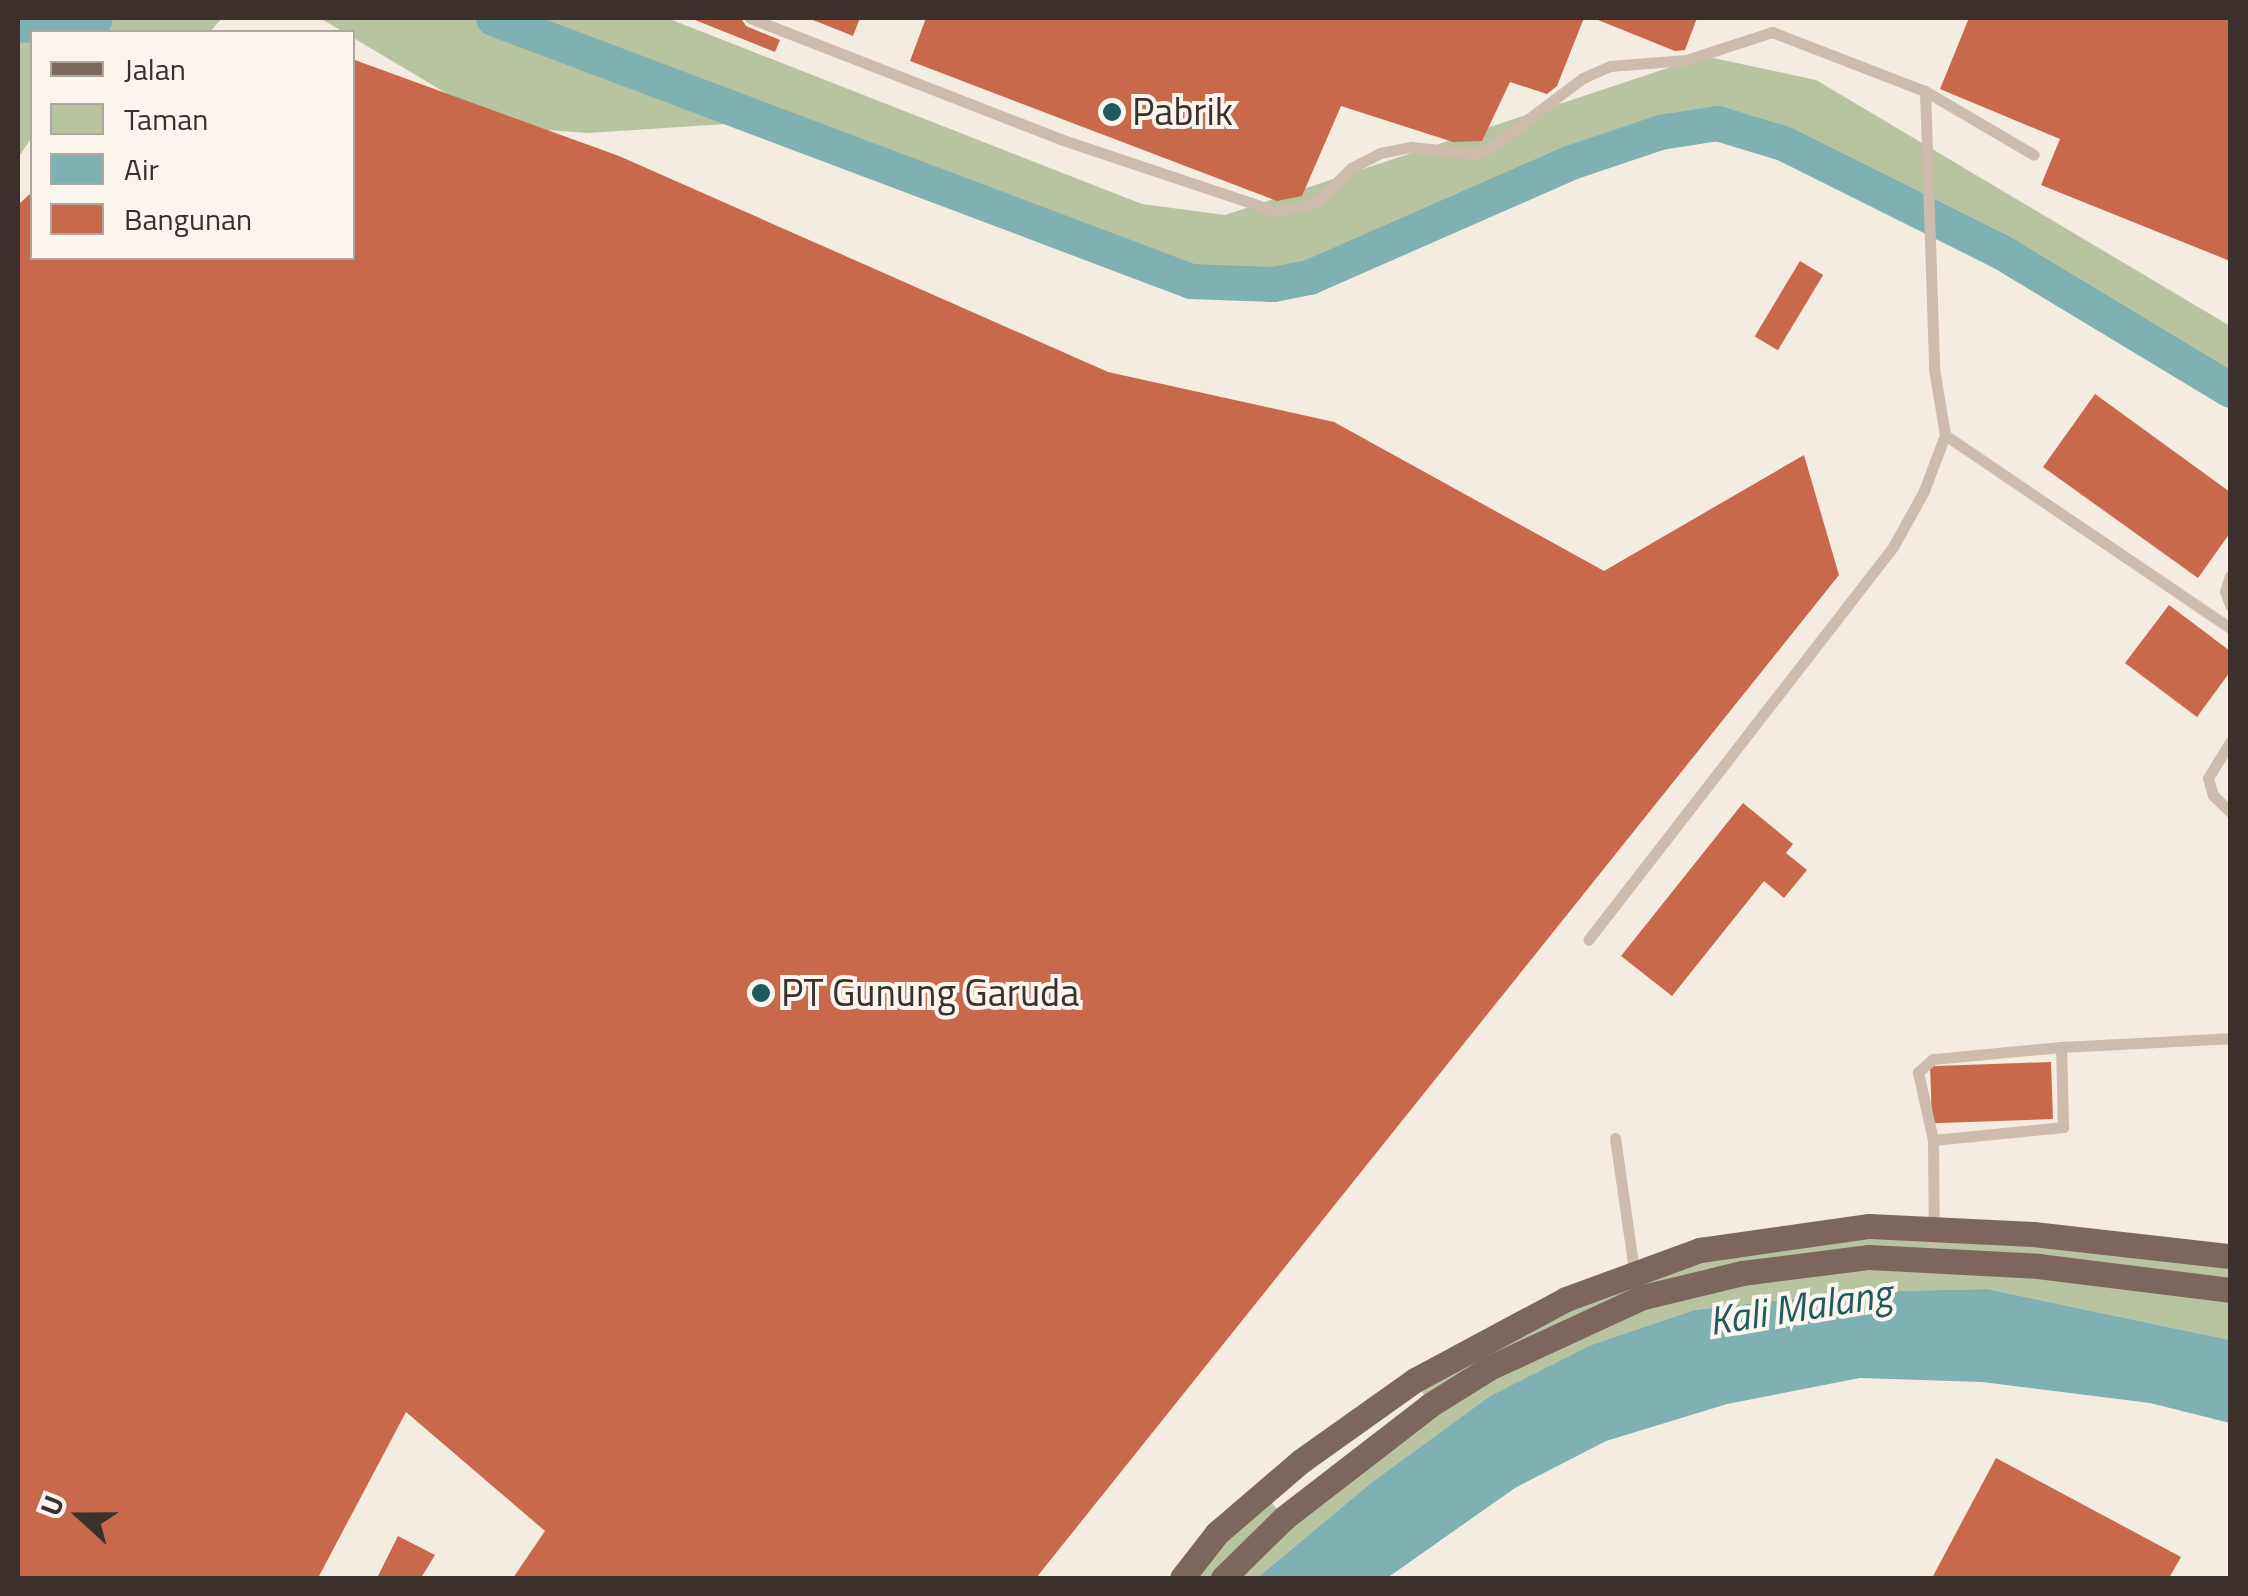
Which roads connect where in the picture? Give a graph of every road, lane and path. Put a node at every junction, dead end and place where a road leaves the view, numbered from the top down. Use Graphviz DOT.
graph roads {
  1 [pos="750,18"];
  2 [pos="1770,18"];
  3 [pos="1772,32"];
  4 [pos="1925,91"];
  5 [pos="2034,155"];
  6 [pos="1945,436"];
  7 [pos="2230,576"];
  8 [pos="2230,605"];
  9 [pos="2230,628"];
  10 [pos="2230,742"];
  11 [pos="2230,812"];
  12 [pos="1588,940"];
  13 [pos="2230,1038"];
  14 [pos="2061,1048"];
  15 [pos="1615,1138"];
  16 [pos="1933,1140"];
  17 [pos="1936,1228"];
  18 [pos="2230,1256"];
  19 [pos="1934,1258"];
  20 [pos="1639,1286"];
  21 [pos="2230,1290"];
  22 [pos="1415,1380"];
  23 [pos="1430,1406"];
  24 [pos="1265,1493"];
  25 [pos="1284,1518"];
  26 [pos="1182,1578"];
  27 [pos="1223,1578"];
  1 -- 3 [label="lane"];
  2 -- 3 [label="lane"];
  3 -- 4 [label="lane"];
  4 -- 5 [label="lane"];
  4 -- 6 [label="lane"];
  6 -- 9 [label="lane"];
  6 -- 12 [label="lane"];
  7 -- 8 [label="lane"];
  10 -- 11 [label="lane"];
  13 -- 14 [label="lane"];
  14 -- 16 [label="lane"];
  14 -- 16 [label="lane"];
  15 -- 20 [label="lane"];
  16 -- 17 [label="lane"];
  17 -- 18 [label="main road"];
  17 -- 19 [label="lane"];
  17 -- 20 [label="main road"];
  19 -- 20 [label="main road"];
  19 -- 21 [label="main road"];
  20 -- 22 [label="main road"];
  20 -- 23 [label="main road"];
  22 -- 23 [label="main road"];
  22 -- 24 [label="main road"];
  23 -- 25 [label="main road"];
  24 -- 25 [label="main road"];
  24 -- 26 [label="main road"];
  25 -- 27 [label="main road"];
}
